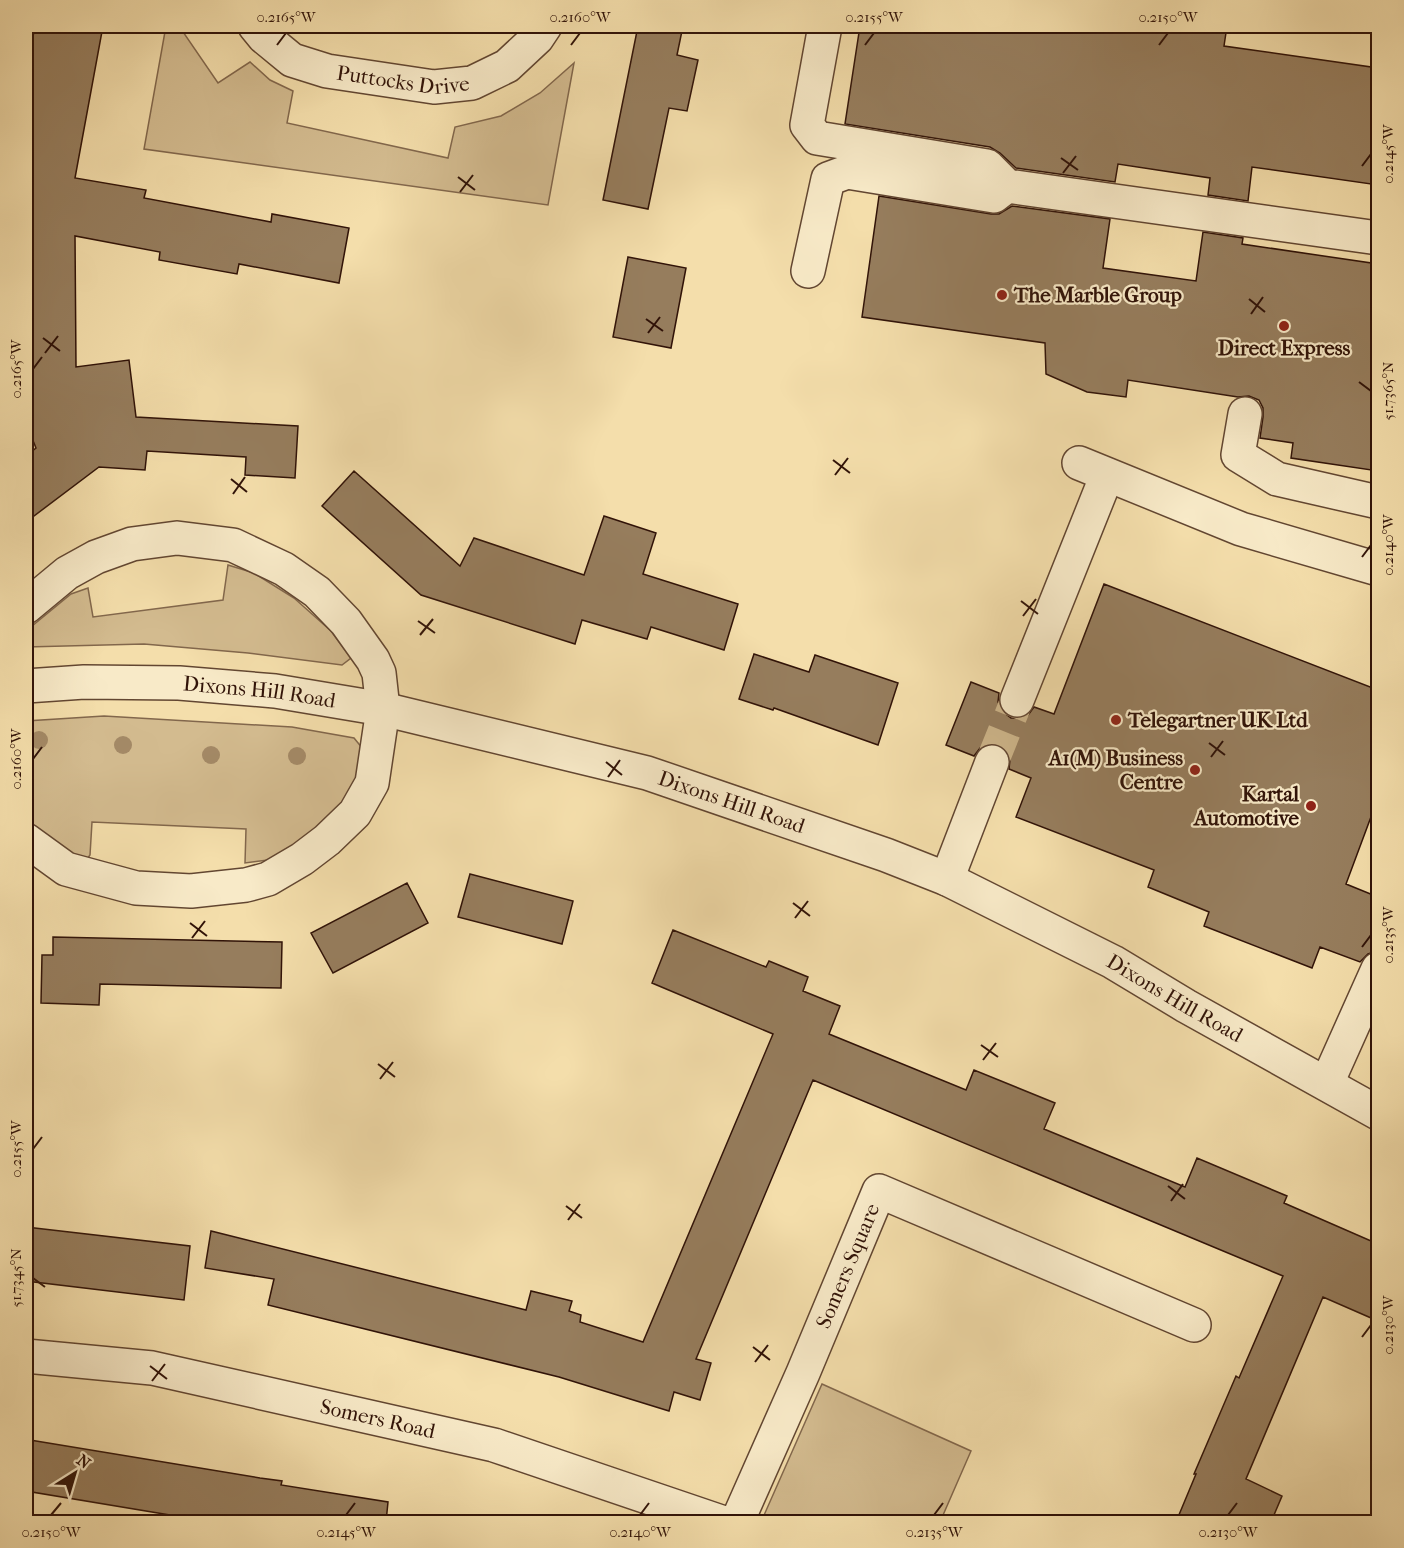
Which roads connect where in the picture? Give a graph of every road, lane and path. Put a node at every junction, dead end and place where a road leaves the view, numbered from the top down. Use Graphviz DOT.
graph roads {
  1 [pos="255,26"];
  2 [pos="545,26"];
  3 [pos="825,26"];
  4 [pos="1007,186"];
  5 [pos="1378,238"];
  6 [pos="808,271"];
  7 [pos="1245,414"];
  8 [pos="1378,502"];
  9 [pos="1378,569"];
  10 [pos="26,607"];
  11 [pos="26,686"];
  12 [pos="1017,700"];
  13 [pos="383,709"];
  14 [pos="992,762"];
  15 [pos="26,840"];
  16 [pos="947,879"];
  17 [pos="1378,969"];
  18 [pos="1327,1083"];
  19 [pos="1378,1113"];
  20 [pos="1194,1325"];
  21 [pos="26,1356"];
  22 [pos="721,1522"];
  23 [pos="737,1522"];
  1 -- 2 [label="street, Puttocks Drive"];
  3 -- 4 [label="street"];
  4 -- 5 [label="street"];
  4 -- 6 [label="street"];
  7 -- 8 [label="street"];
  9 -- 12 [label="street"];
  10 -- 13 [label="street"];
  11 -- 13 [label="street, Dixons Hill Road"];
  13 -- 15 [label="street"];
  13 -- 16 [label="street, Dixons Hill Road"];
  14 -- 16 [label="street"];
  16 -- 18 [label="street, Dixons Hill Road"];
  17 -- 18 [label="street"];
  18 -- 19 [label="street, Dixons Hill Road"];
  20 -- 23 [label="street, Somers Square"];
  21 -- 22 [label="street, Somers Road"];
}
